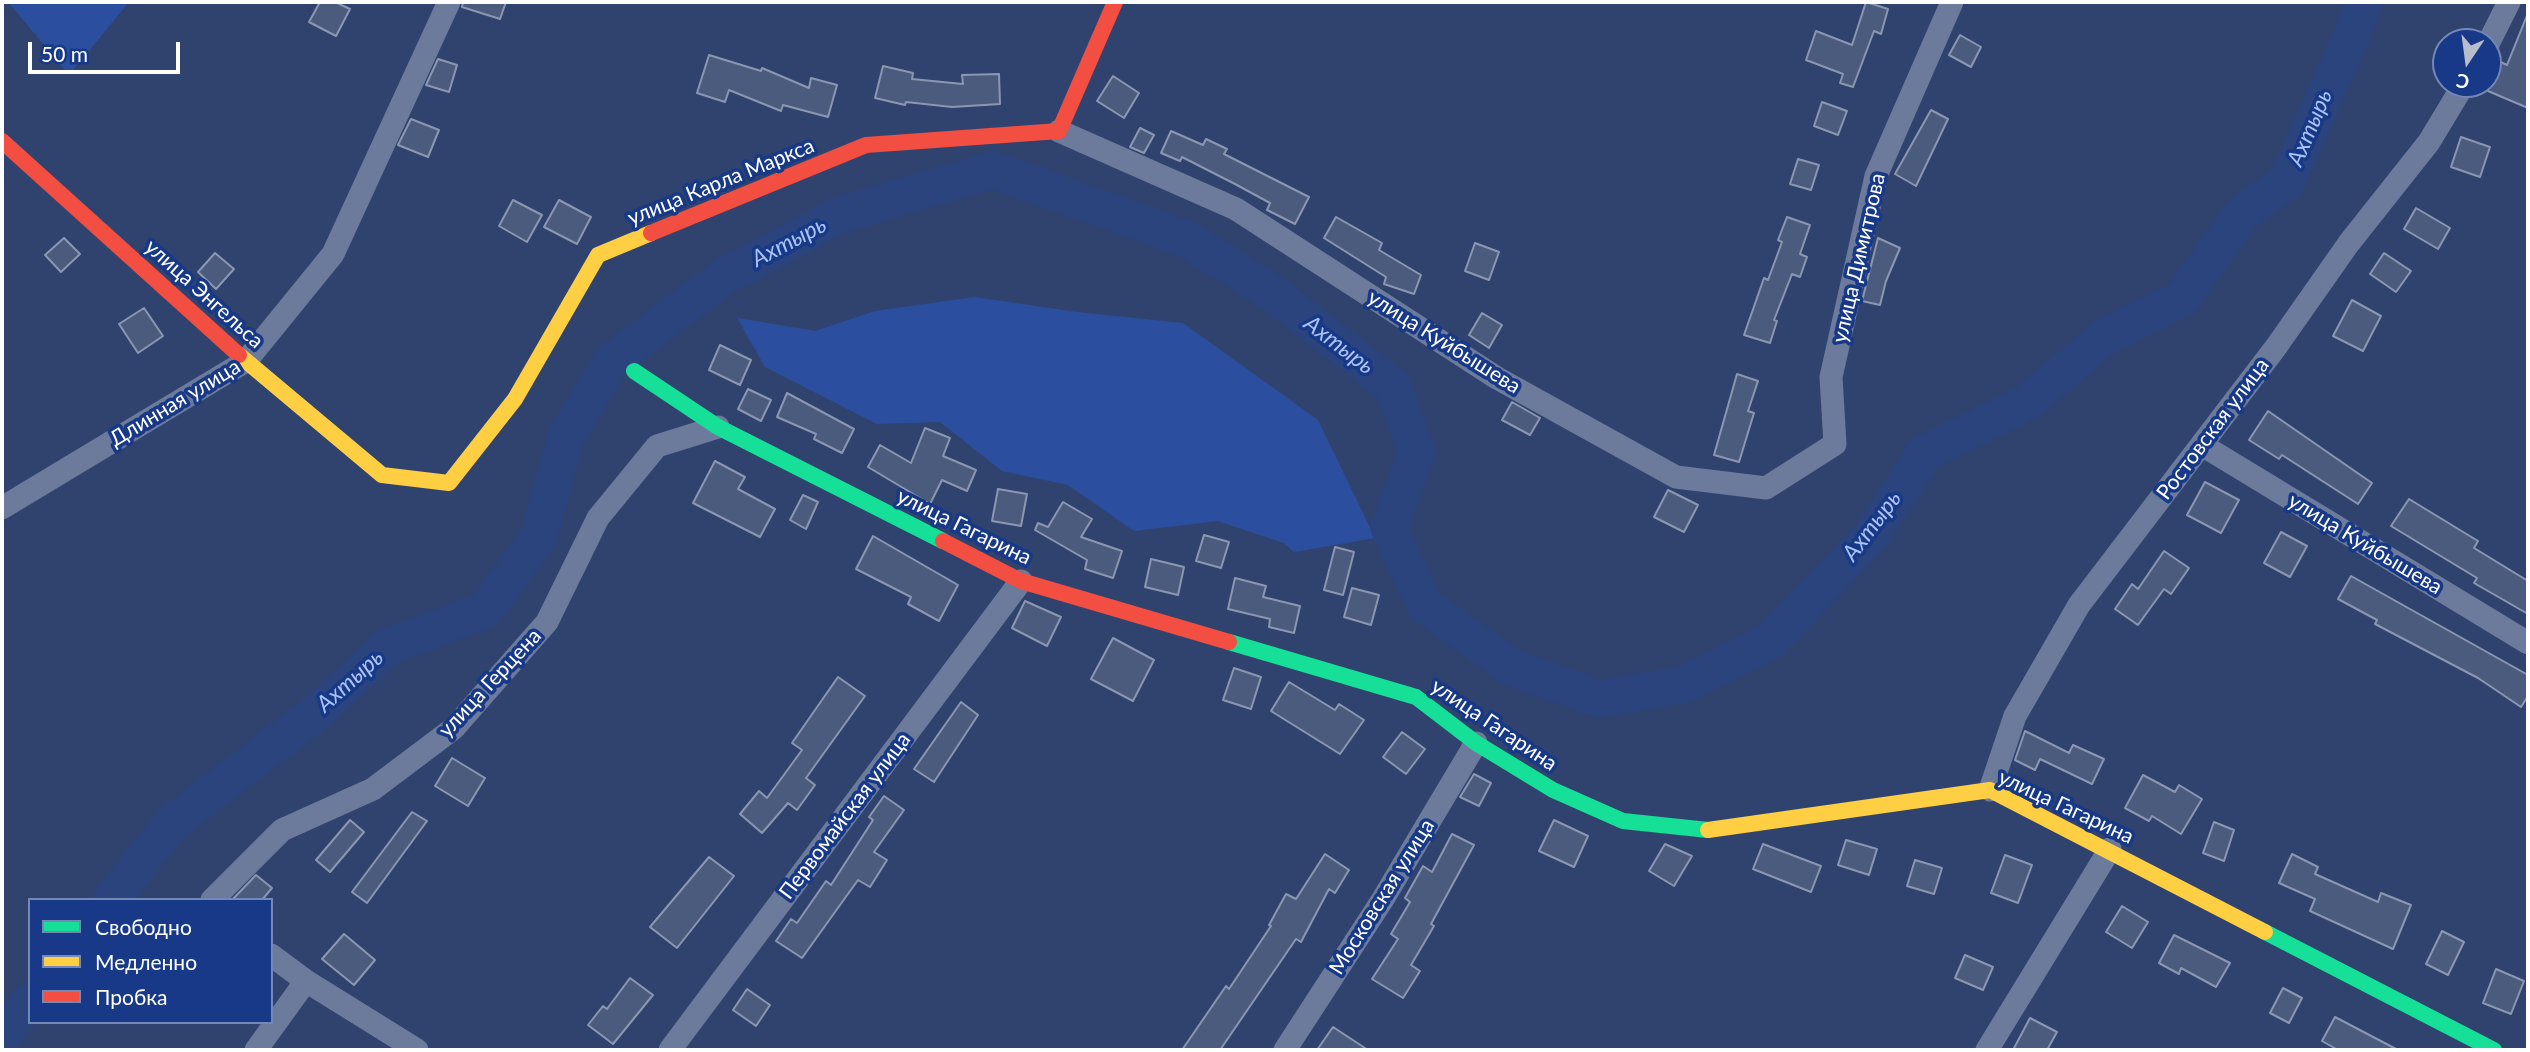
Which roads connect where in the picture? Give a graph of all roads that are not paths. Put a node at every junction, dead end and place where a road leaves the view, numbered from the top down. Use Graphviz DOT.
graph roads {
  1 [pos="449,2"];
  2 [pos="1115,2"];
  3 [pos="1952,2"];
  4 [pos="2509,2"];
  5 [pos="2496,28"];
  6 [pos="2456,98"];
  7 [pos="1059,131"];
  8 [pos="2,141"];
  9 [pos="246,361"];
  10 [pos="634,372"];
  11 [pos="718,427"];
  12 [pos="1835,443"];
  13 [pos="2202,445"];
  14 [pos="382,475"];
  15 [pos="2,508"];
  16 [pos="1021,581"];
  17 [pos="2528,643"];
  18 [pos="1476,743"];
  19 [pos="1990,790"];
  20 [pos="2110,849"];
  21 [pos="214,898"];
  22 [pos="273,956"];
  23 [pos="306,981"];
  24 [pos="256,1050"];
  25 [pos="417,1050"];
  26 [pos="670,1050"];
  27 [pos="1285,1050"];
  28 [pos="1987,1050"];
  29 [pos="2494,1050"];
  1 -- 9 [label="street, Длинная улица"];
  2 -- 7 [label="street"];
  3 -- 12 [label="street, улица Димитрова"];
  4 -- 5 [label="street"];
  6 -- 13 [label="street, Ростовская улица"];
  7 -- 12 [label="street, улица Куйбышева"];
  7 -- 14 [label="street, улица Карла Маркса"];
  8 -- 9 [label="street, улица Энгельса"];
  9 -- 14 [label="street, улица Энгельса"];
  9 -- 15 [label="street, Длинная улица"];
  10 -- 11 [label="street, улица Гагарина"];
  11 -- 16 [label="street, улица Гагарина"];
  11 -- 21 [label="street, улица Герцена"];
  13 -- 17 [label="street, улица Куйбышева"];
  13 -- 19 [label="street, Ростовская улица"];
  16 -- 18 [label="street, улица Гагарина"];
  16 -- 26 [label="street, Первомайская улица"];
  18 -- 19 [label="street, улица Гагарина"];
  18 -- 27 [label="street, Московская улица"];
  19 -- 20 [label="street, улица Гагарина"];
  20 -- 28 [label="street"];
  20 -- 29 [label="street, улица Гагарина"];
  22 -- 23 [label="street"];
  23 -- 24 [label="street"];
  23 -- 25 [label="street"];
}
